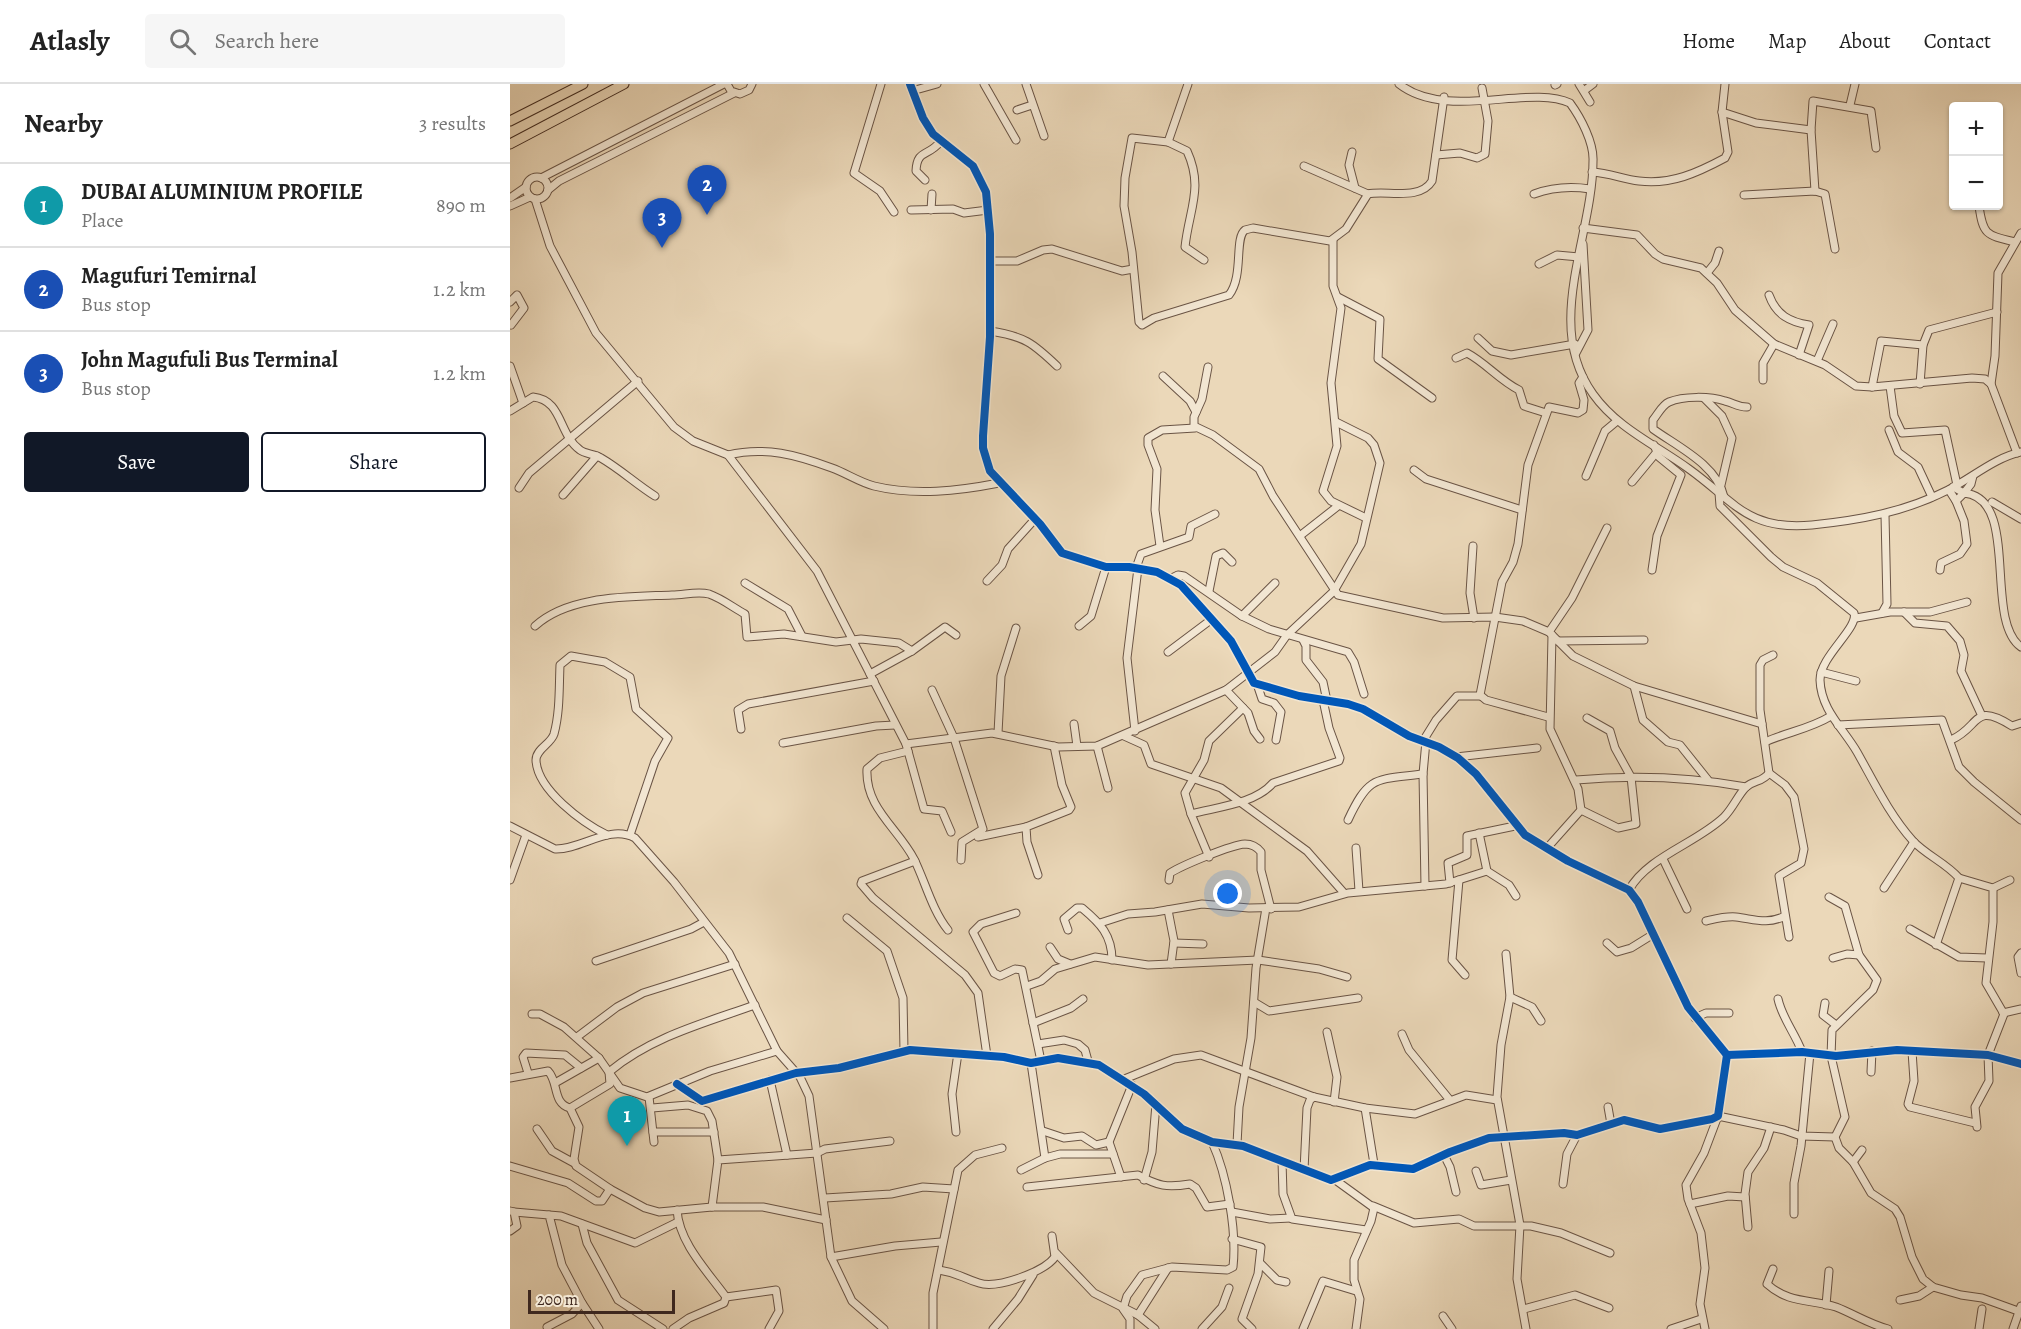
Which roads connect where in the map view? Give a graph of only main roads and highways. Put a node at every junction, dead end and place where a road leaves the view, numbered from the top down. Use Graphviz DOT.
graph roads {
  1 [pos="583,84"];
  2 [pos="624,84"];
  3 [pos="510,121"];
  4 [pos="510,144"];
  1 -- 3 [label="highway"];
  2 -- 4 [label="highway"];
}
